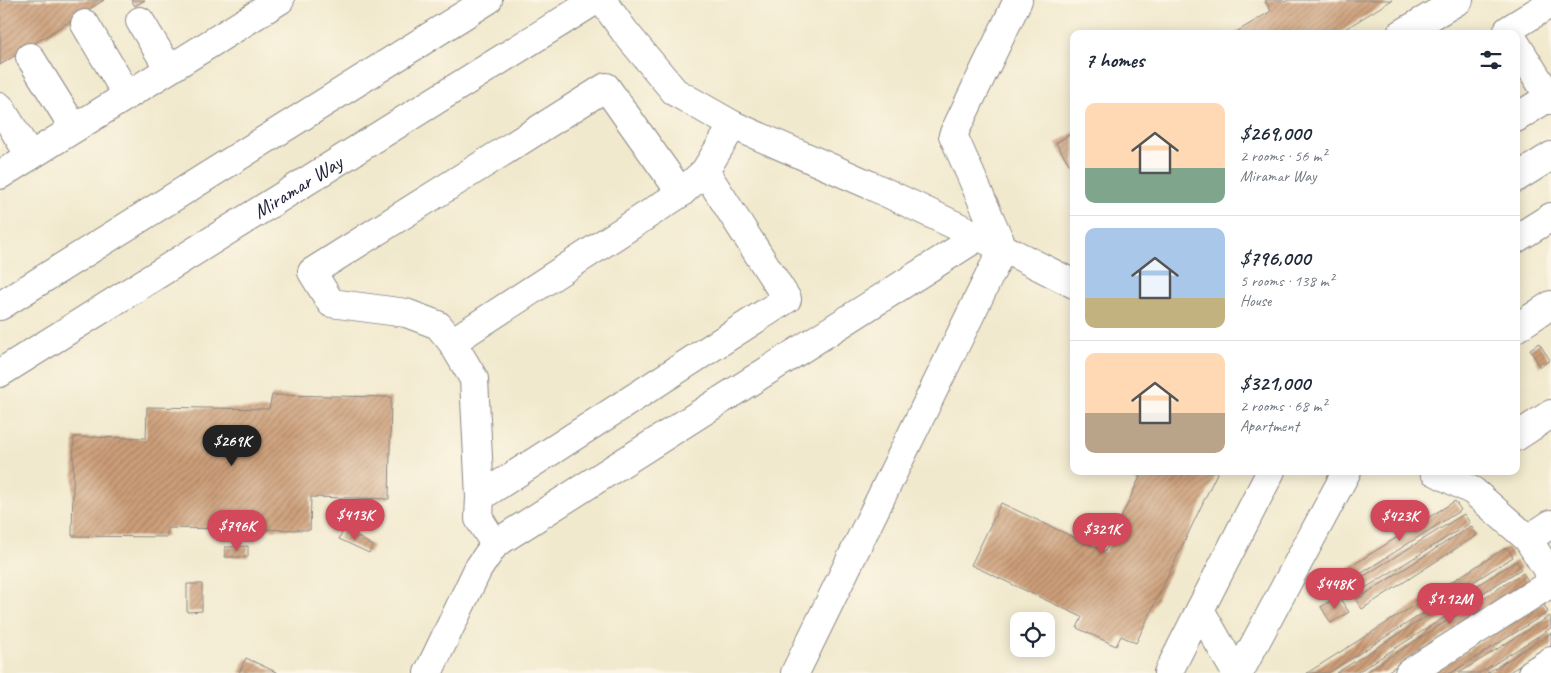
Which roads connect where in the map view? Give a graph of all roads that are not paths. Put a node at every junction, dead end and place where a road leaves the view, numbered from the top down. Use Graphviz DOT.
graph roads {
  1 [pos="280,0"];
  2 [pos="488,0"];
  3 [pos="596,0"];
  4 [pos="602,0"];
  5 [pos="1018,0"];
  6 [pos="1551,3"];
  7 [pos="1444,4"];
  8 [pos="140,21"];
  9 [pos="85,24"];
  10 [pos="1407,30"];
  11 [pos="1508,30"];
  12 [pos="1520,50"];
  13 [pos="30,57"];
  14 [pos="169,69"];
  15 [pos="127,95"];
  16 [pos="1550,98"];
  17 [pos="0,107"];
  18 [pos="1520,116"];
  19 [pos="732,125"];
  20 [pos="74,128"];
  21 [pos="30,156"];
  22 [pos="1551,156"];
  23 [pos="705,171"];
  24 [pos="0,175"];
  25 [pos="1520,175"];
  26 [pos="681,193"];
  27 [pos="1551,217"];
  28 [pos="1520,236"];
  29 [pos="991,242"];
  30 [pos="1070,282"];
  31 [pos="1551,305"];
  32 [pos="0,306"];
  33 [pos="1520,325"];
  34 [pos="452,342"];
  35 [pos="0,373"];
  36 [pos="1551,414"];
  37 [pos="1520,434"];
  38 [pos="1269,475"];
  39 [pos="1346,475"];
  40 [pos="1451,475"];
  41 [pos="1477,481"];
  42 [pos="480,497"];
  43 [pos="1551,524"];
  44 [pos="1528,539"];
  45 [pos="495,544"];
  46 [pos="1551,576"];
  47 [pos="1551,583"];
  48 [pos="1200,610"];
  49 [pos="1551,661"];
  50 [pos="428,673"];
  51 [pos="795,673"];
  52 [pos="1168,673"];
  53 [pos="1237,673"];
  54 [pos="1409,673"];
  55 [pos="1532,673"];
  1 -- 14 [label="main road"];
  2 -- 32 [label="main road"];
  3 -- 35 [label="main road, Miramar Way"];
  4 -- 19 [label="main road"];
  5 -- 29 [label="main road"];
  6 -- 11 [label="main road"];
  7 -- 10 [label="main road"];
  8 -- 14 [label="main road"];
  9 -- 15 [label="main road"];
  12 -- 16 [label="main road"];
  13 -- 20 [label="main road"];
  14 -- 15 [label="main road"];
  15 -- 20 [label="main road"];
  16 -- 18 [label="main road"];
  17 -- 21 [label="main road"];
  19 -- 23 [label="main road"];
  19 -- 29 [label="main road"];
  20 -- 21 [label="main road"];
  21 -- 24 [label="main road"];
  22 -- 25 [label="main road"];
  23 -- 26 [label="main road"];
  23 -- 42 [label="main road"];
  26 -- 34 [label="main road"];
  26 -- 34 [label="main road"];
  27 -- 28 [label="main road"];
  29 -- 30 [label="main road"];
  29 -- 45 [label="main road"];
  29 -- 51 [label="main road"];
  31 -- 33 [label="main road"];
  34 -- 42 [label="main road"];
  36 -- 37 [label="main road"];
  38 -- 48 [label="main road"];
  39 -- 53 [label="main road"];
  40 -- 41 [label="main road"];
  41 -- 44 [label="main road"];
  42 -- 45 [label="main road"];
  43 -- 44 [label="main road"];
  44 -- 46 [label="main road"];
  45 -- 50 [label="main road"];
  47 -- 54 [label="main road"];
  48 -- 52 [label="main road"];
  48 -- 53 [label="main road"];
  49 -- 55 [label="main road"];
}
